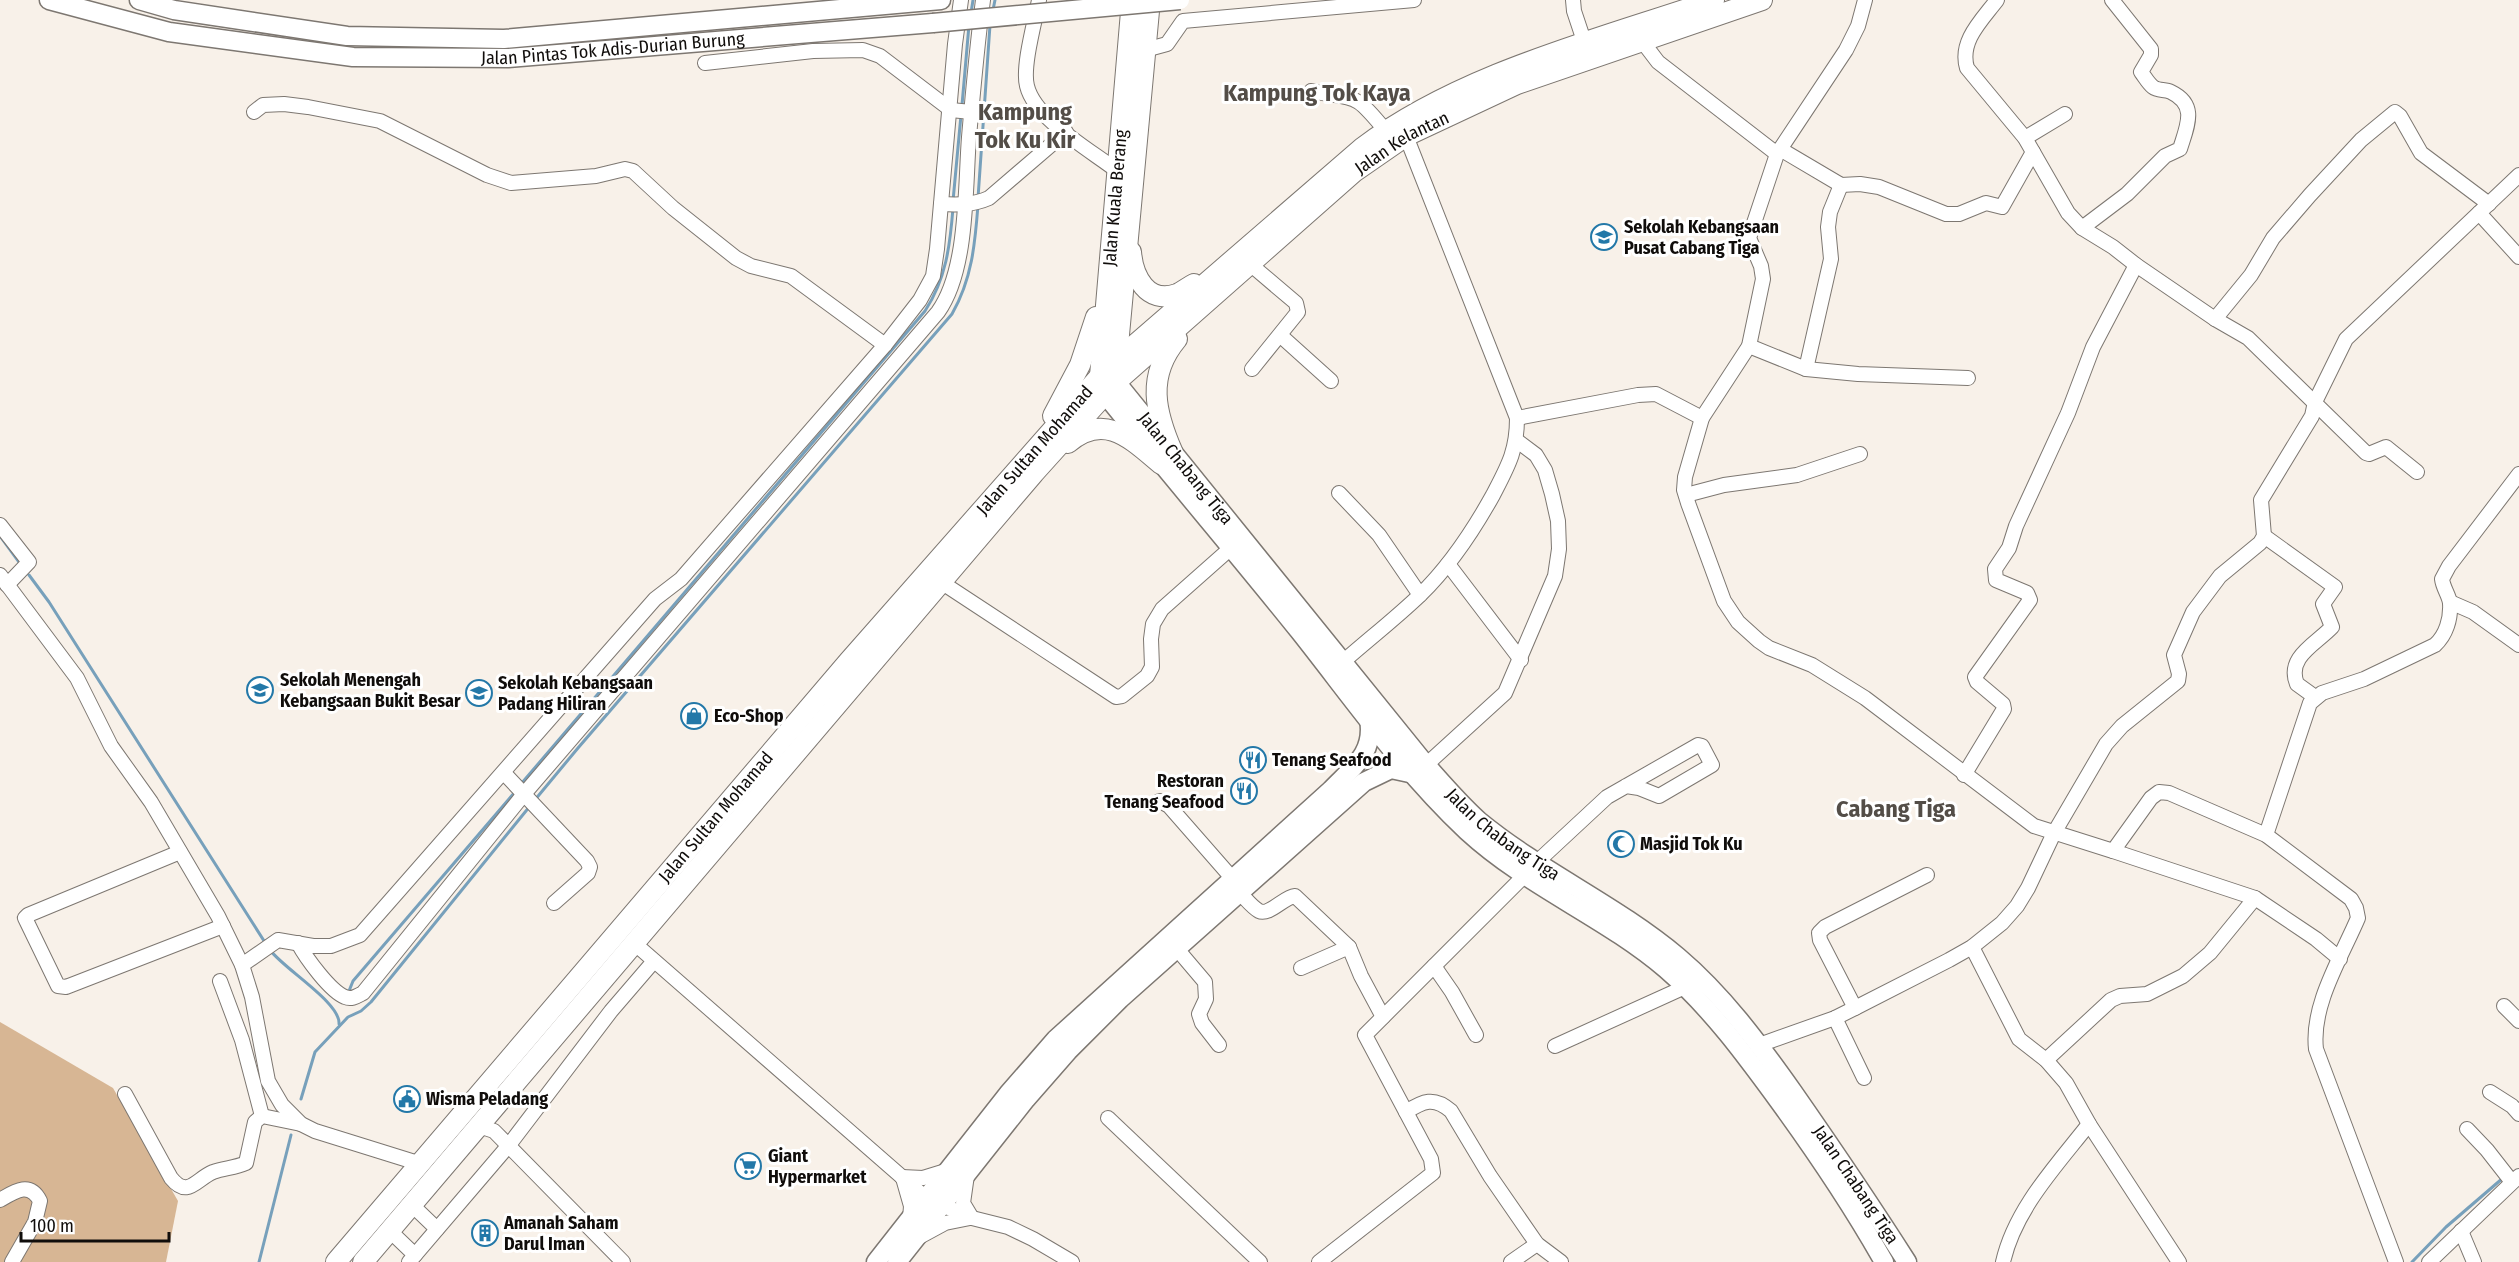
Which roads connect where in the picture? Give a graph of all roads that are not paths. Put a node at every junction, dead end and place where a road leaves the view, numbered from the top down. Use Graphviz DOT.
graph roads {
  1 [pos="49,0"];
  2 [pos="139,0"];
  3 [pos="941,0"];
  4 [pos="961,0"];
  5 [pos="983,0"];
  6 [pos="1039,0"];
  7 [pos="1132,0"];
  8 [pos="1150,0"];
  9 [pos="1180,0"];
  10 [pos="1414,0"];
  11 [pos="1573,0"];
  12 [pos="1713,0"];
  13 [pos="1762,0"];
  14 [pos="1865,0"];
  15 [pos="1997,0"];
  16 [pos="2112,0"];
  17 [pos="934,1"];
  18 [pos="1642,41"];
  19 [pos="1585,44"];
  20 [pos="1145,50"];
  21 [pos="705,63"];
  22 [pos="1311,91"];
  23 [pos="961,111"];
  24 [pos="254,112"];
  25 [pos="2065,114"];
  26 [pos="1385,130"];
  27 [pos="1066,132"];
  28 [pos="1406,136"];
  29 [pos="2025,138"];
  30 [pos="1778,152"];
  31 [pos="2033,152"];
  32 [pos="1116,170"];
  33 [pos="2519,175"];
  34 [pos="1841,185"];
  35 [pos="952,204"];
  36 [pos="1130,207"];
  37 [pos="2484,208"];
  38 [pos="2082,228"];
  39 [pos="2519,256"];
  40 [pos="1226,264"];
  41 [pos="1250,264"];
  42 [pos="2136,265"];
  43 [pos="1107,274"];
  44 [pos="1208,303"];
  45 [pos="2215,319"];
  46 [pos="1281,336"];
  47 [pos="885,345"];
  48 [pos="1749,346"];
  49 [pos="1116,361"];
  50 [pos="1252,369"];
  51 [pos="1806,369"];
  52 [pos="1968,378"];
  53 [pos="1331,381"];
  54 [pos="1107,384"];
  55 [pos="2315,402"];
  56 [pos="1517,418"];
  57 [pos="1702,418"];
  58 [pos="1516,440"];
  59 [pos="1860,454"];
  60 [pos="1167,459"];
  61 [pos="2417,472"];
  62 [pos="1034,473"];
  63 [pos="2519,474"];
  64 [pos="1008,480"];
  65 [pos="1339,493"];
  66 [pos="1686,495"];
  67 [pos="0,525"];
  68 [pos="2264,536"];
  69 [pos="1233,548"];
  70 [pos="1448,564"];
  71 [pos="4,580"];
  72 [pos="941,582"];
  73 [pos="689,586"];
  74 [pos="1420,595"];
  75 [pos="2450,602"];
  76 [pos="2519,645"];
  77 [pos="1521,660"];
  78 [pos="1344,661"];
  79 [pos="2315,697"];
  80 [pos="1369,719"];
  81 [pos="1420,770"];
  82 [pos="504,773"];
  83 [pos="1964,775"];
  84 [pos="1626,786"];
  85 [pos="525,795"];
  86 [pos="1152,805"];
  87 [pos="1299,829"];
  88 [pos="2054,832"];
  89 [pos="2266,835"];
  90 [pos="2113,851"];
  91 [pos="180,852"];
  92 [pos="1537,862"];
  93 [pos="1927,874"];
  94 [pos="1524,876"];
  95 [pos="1236,886"];
  96 [pos="2254,898"];
  97 [pos="554,903"];
  98 [pos="223,926"];
  99 [pos="298,943"];
  100 [pos="634,943"];
  101 [pos="1349,947"];
  102 [pos="1972,947"];
  103 [pos="1177,949"];
  104 [pos="2340,959"];
  105 [pos="654,961"];
  106 [pos="242,965"];
  107 [pos="1434,966"];
  108 [pos="1301,968"];
  109 [pos="220,981"];
  110 [pos="1687,989"];
  111 [pos="2504,1006"];
  112 [pos="1855,1008"];
  113 [pos="1383,1017"];
  114 [pos="1835,1018"];
  115 [pos="2519,1020"];
  116 [pos="1476,1035"];
  117 [pos="1591,1038"];
  118 [pos="1219,1045"];
  119 [pos="1759,1045"];
  120 [pos="1555,1046"];
  121 [pos="2046,1060"];
  122 [pos="1864,1078"];
  123 [pos="2490,1092"];
  124 [pos="125,1094"];
  125 [pos="1406,1112"];
  126 [pos="2519,1114"];
  127 [pos="262,1116"];
  128 [pos="1108,1118"];
  129 [pos="301,1124"];
  130 [pos="2089,1124"];
  131 [pos="477,1129"];
  132 [pos="2467,1129"];
  133 [pos="509,1145"];
  134 [pos="421,1164"];
  135 [pos="949,1170"];
  136 [pos="968,1171"];
  137 [pos="902,1177"];
  138 [pos="2515,1179"];
  139 [pos="0,1200"];
  140 [pos="933,1202"];
  141 [pos="412,1205"];
  142 [pos="972,1218"];
  143 [pos="910,1219"];
  144 [pos="437,1229"];
  145 [pos="390,1231"];
  146 [pos="2461,1231"];
  147 [pos="913,1241"];
  148 [pos="1537,1244"];
  149 [pos="412,1258"];
  150 [pos="12,1262"];
  151 [pos="336,1262"];
  152 [pos="363,1262"];
  153 [pos="623,1262"];
  154 [pos="876,1262"];
  155 [pos="897,1262"];
  156 [pos="1072,1262"];
  157 [pos="1260,1262"];
  158 [pos="1319,1262"];
  159 [pos="1511,1262"];
  160 [pos="1561,1262"];
  161 [pos="1884,1262"];
  162 [pos="1906,1262"];
  163 [pos="2003,1262"];
  164 [pos="2179,1262"];
  165 [pos="2396,1262"];
  166 [pos="2429,1262"];
  167 [pos="2474,1262"];
  1 -- 9 [label="main road, Jalan Pintas Tok Adis-Durian Burung, bridge"];
  2 -- 17 [label="main road, Jalan Pintas Tok Adis-Durian Burung"];
  3 -- 17 [label="main road, Jalan Pintas Tok Adis-Durian Burung"];
  4 -- 23 [label="street"];
  5 -- 23 [label="street"];
  6 -- 27 [label="street"];
  7 -- 32 [label="highway, Jalan Kuala Berang"];
  8 -- 20 [label="highway, Jalan Kuala Berang"];
  10 -- 20 [label="street"];
  11 -- 19 [label="street"];
  12 -- 19 [label="highway, Jalan Kelantan"];
  13 -- 18 [label="highway, Jalan Kelantan"];
  14 -- 30 [label="street"];
  15 -- 29 [label="street"];
  16 -- 38 [label="street"];
  18 -- 28 [label="highway, Jalan Kelantan"];
  18 -- 30 [label="street"];
  19 -- 26 [label="highway, Jalan Kelantan"];
  20 -- 36 [label="highway, Jalan Kuala Berang"];
  21 -- 23 [label="street"];
  22 -- 26 [label="street"];
  23 -- 35 [label="street"];
  23 -- 35 [label="street"];
  24 -- 47 [label="street"];
  25 -- 29 [label="street"];
  26 -- 40 [label="highway, Jalan Kelantan"];
  27 -- 32 [label="street"];
  27 -- 35 [label="street"];
  28 -- 41 [label="highway, Jalan Kelantan"];
  28 -- 56 [label="street"];
  29 -- 31 [label="street"];
  30 -- 34 [label="street"];
  30 -- 48 [label="street"];
  31 -- 34 [label="street"];
  31 -- 38 [label="street"];
  32 -- 43 [label="highway, Jalan Kuala Berang"];
  33 -- 37 [label="street"];
  34 -- 51 [label="street"];
  35 -- 47 [label="street"];
  35 -- 73 [label="street"];
  36 -- 40 [label="highway"];
  36 -- 49 [label="highway, Jalan Kuala Berang"];
  37 -- 39 [label="street"];
  37 -- 45 [label="street"];
  37 -- 55 [label="street"];
  38 -- 42 [label="street"];
  40 -- 49 [label="highway, Jalan Kelantan"];
  41 -- 44 [label="highway, Jalan Kelantan"];
  41 -- 46 [label="street"];
  42 -- 45 [label="street"];
  42 -- 83 [label="street"];
  43 -- 54 [label="highway, Jalan Kuala Berang"];
  43 -- 64 [label="highway"];
  44 -- 54 [label="highway, Jalan Kelantan"];
  44 -- 60 [label="highway"];
  45 -- 55 [label="street"];
  46 -- 50 [label="street"];
  46 -- 53 [label="street"];
  47 -- 73 [label="street"];
  48 -- 51 [label="street"];
  48 -- 57 [label="street"];
  49 -- 54 [label="highway, Jalan Kelantan"];
  51 -- 52 [label="street"];
  54 -- 60 [label="main road, Jalan Chabang Tiga"];
  54 -- 62 [label="highway, Jalan Sultan Mohamad"];
  54 -- 64 [label="highway, Jalan Sultan Mohamad"];
  55 -- 61 [label="street"];
  55 -- 68 [label="street"];
  56 -- 57 [label="street"];
  56 -- 58 [label="street"];
  57 -- 66 [label="street"];
  58 -- 70 [label="street"];
  58 -- 77 [label="street"];
  59 -- 66 [label="street"];
  60 -- 62 [label="highway"];
  60 -- 69 [label="main road, Jalan Chabang Tiga"];
  60 -- 78 [label="main road, Jalan Chabang Tiga"];
  62 -- 72 [label="highway, Jalan Sultan Mohamad"];
  63 -- 75 [label="street"];
  64 -- 134 [label="highway, Jalan Sultan Mohamad"];
  65 -- 74 [label="street"];
  66 -- 83 [label="street"];
  67 -- 71 [label="street"];
  68 -- 79 [label="street"];
  68 -- 88 [label="street"];
  69 -- 72 [label="street"];
  69 -- 80 [label="main road, Jalan Chabang Tiga"];
  70 -- 74 [label="street"];
  70 -- 77 [label="street"];
  71 -- 91 [label="street"];
  72 -- 100 [label="highway, Jalan Sultan Mohamad"];
  73 -- 82 [label="street"];
  73 -- 85 [label="street"];
  74 -- 78 [label="street"];
  75 -- 76 [label="street"];
  75 -- 79 [label="street"];
  77 -- 81 [label="street"];
  78 -- 81 [label="main road, Jalan Chabang Tiga"];
  79 -- 89 [label="street"];
  80 -- 81 [label="main road, Jalan Chabang Tiga"];
  80 -- 87 [label="main road"];
  81 -- 87 [label="main road"];
  81 -- 92 [label="main road, Jalan Chabang Tiga"];
  81 -- 94 [label="main road, Jalan Chabang Tiga"];
  82 -- 85 [label="street"];
  82 -- 99 [label="street"];
  83 -- 88 [label="street"];
  84 -- 84 [label="street"];
  84 -- 92 [label="street"];
  85 -- 97 [label="street"];
  85 -- 99 [label="street"];
  86 -- 95 [label="street"];
  87 -- 95 [label="main road"];
  88 -- 90 [label="street"];
  88 -- 102 [label="street"];
  89 -- 90 [label="street"];
  89 -- 104 [label="street"];
  90 -- 96 [label="street"];
  91 -- 98 [label="street"];
  91 -- 98 [label="street"];
  92 -- 119 [label="main road, Jalan Chabang Tiga"];
  93 -- 112 [label="street"];
  94 -- 107 [label="street"];
  94 -- 110 [label="main road, Jalan Chabang Tiga"];
  95 -- 101 [label="street"];
  95 -- 103 [label="main road"];
  95 -- 135 [label="main road"];
  96 -- 104 [label="street"];
  96 -- 121 [label="street"];
  98 -- 106 [label="street"];
  99 -- 106 [label="street"];
  100 -- 105 [label="street"];
  100 -- 131 [label="highway, Jalan Sultan Mohamad"];
  101 -- 108 [label="street"];
  101 -- 113 [label="street"];
  102 -- 112 [label="street"];
  102 -- 121 [label="street"];
  103 -- 118 [label="street"];
  103 -- 136 [label="main road"];
  104 -- 165 [label="street"];
  105 -- 133 [label="street"];
  105 -- 137 [label="street"];
  106 -- 129 [label="street"];
  107 -- 113 [label="street"];
  107 -- 116 [label="street"];
  109 -- 127 [label="street"];
  110 -- 117 [label="street"];
  110 -- 120 [label="street"];
  110 -- 161 [label="main road, Jalan Chabang Tiga"];
  111 -- 115 [label="street"];
  112 -- 114 [label="street"];
  113 -- 125 [label="street"];
  114 -- 119 [label="street"];
  114 -- 122 [label="street"];
  119 -- 162 [label="main road, Jalan Chabang Tiga"];
  121 -- 130 [label="street"];
  123 -- 126 [label="street"];
  124 -- 127 [label="street"];
  125 -- 148 [label="street"];
  125 -- 158 [label="street"];
  127 -- 129 [label="street"];
  128 -- 157 [label="street"];
  129 -- 134 [label="street"];
  130 -- 163 [label="street"];
  130 -- 164 [label="street"];
  131 -- 133 [label="street"];
  131 -- 141 [label="highway, Jalan Sultan Mohamad"];
  132 -- 138 [label="street"];
  133 -- 144 [label="street"];
  133 -- 153 [label="street"];
  134 -- 151 [label="highway, Jalan Sultan Mohamad"];
  135 -- 137 [label="street"];
  135 -- 140 [label="main road"];
  136 -- 140 [label="main road"];
  136 -- 142 [label="street"];
  137 -- 140 [label="street"];
  137 -- 143 [label="street"];
  138 -- 146 [label="street"];
  139 -- 150 [label="street"];
  140 -- 142 [label="street"];
  140 -- 143 [label="main road"];
  140 -- 147 [label="main road"];
  141 -- 144 [label="street"];
  141 -- 145 [label="highway, Jalan Sultan Mohamad"];
  142 -- 147 [label="street"];
  142 -- 156 [label="street"];
  143 -- 154 [label="main road"];
  144 -- 149 [label="street"];
  145 -- 149 [label="street"];
  145 -- 152 [label="highway, Jalan Sultan Mohamad"];
  146 -- 166 [label="street"];
  146 -- 167 [label="street"];
  147 -- 155 [label="main road"];
  148 -- 159 [label="street"];
  148 -- 160 [label="street"];
}
